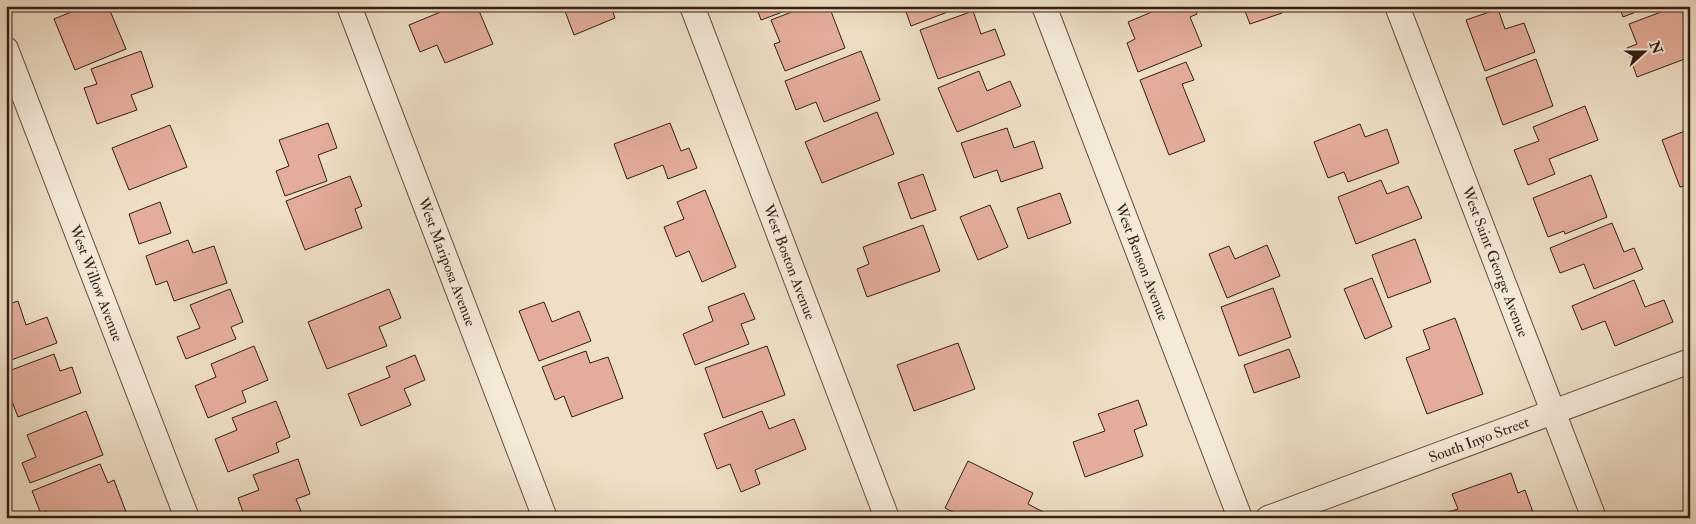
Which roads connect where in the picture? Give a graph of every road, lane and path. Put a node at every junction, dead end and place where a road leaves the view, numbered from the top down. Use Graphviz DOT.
graph roads {
  1 [pos="349,6"];
  2 [pos="692,6"];
  3 [pos="1044,6"];
  4 [pos="1397,6"];
  5 [pos="6,49"];
  6 [pos="1690,361"];
  7 [pos="1553,413"];
  8 [pos="187,518"];
  9 [pos="545,518"];
  10 [pos="887,518"];
  11 [pos="1240,518"];
  12 [pos="1268,518"];
  13 [pos="1594,518"];
  1 -- 9 [label="street, West Mariposa Avenue"];
  2 -- 10 [label="street, West Boston Avenue"];
  3 -- 11 [label="street, West Benson Avenue"];
  4 -- 7 [label="street, West Saint George Avenue"];
  5 -- 8 [label="street, West Willow Avenue"];
  6 -- 7 [label="street, South Inyo Street"];
  7 -- 12 [label="street, South Inyo Street"];
  7 -- 13 [label="street, West Saint George Avenue"];
}
